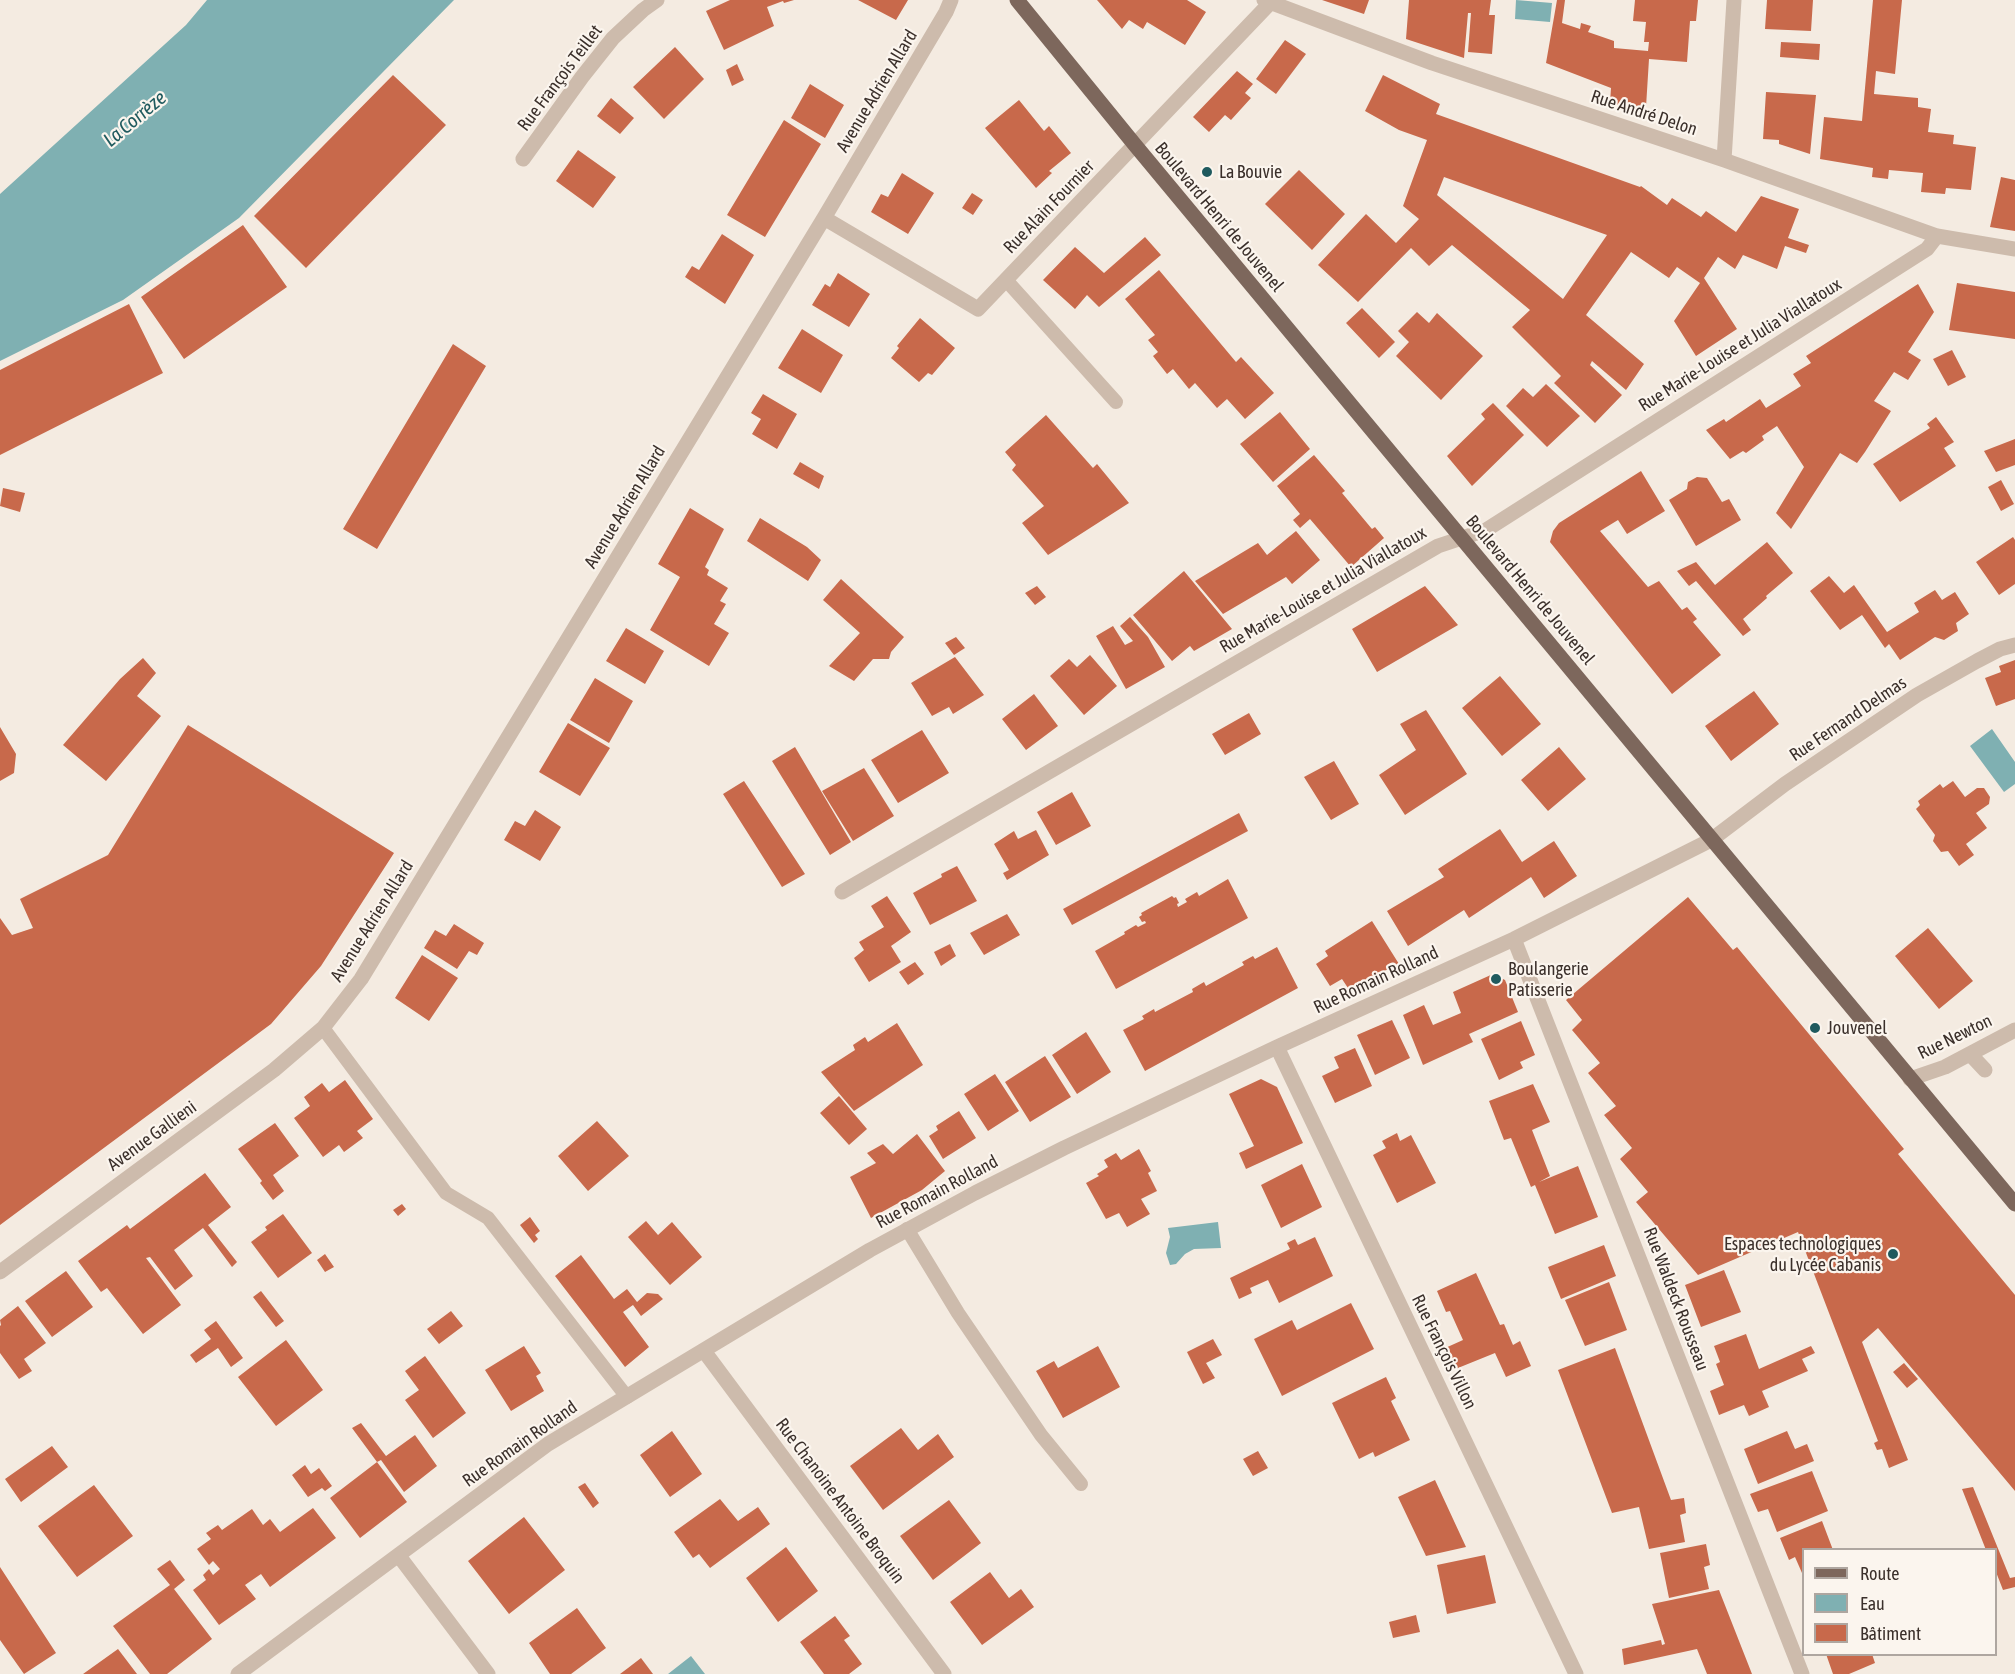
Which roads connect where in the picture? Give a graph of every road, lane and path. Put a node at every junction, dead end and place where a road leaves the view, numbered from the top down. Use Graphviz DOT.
graph roads {
  1 [pos="657,0"];
  2 [pos="951,0"];
  3 [pos="1017,0"];
  4 [pos="1734,0"];
  5 [pos="1267,1"];
  6 [pos="1135,145"];
  7 [pos="523,159"];
  8 [pos="1724,160"];
  9 [pos="824,218"];
  10 [pos="1937,236"];
  11 [pos="2015,249"];
  12 [pos="1006,280"];
  13 [pos="1116,402"];
  14 [pos="1462,538"];
  15 [pos="2015,645"];
  16 [pos="1711,840"];
  17 [pos="842,892"];
  18 [pos="1514,939"];
  19 [pos="323,1028"];
  20 [pos="2015,1030"];
  21 [pos="1277,1047"];
  22 [pos="1970,1054"];
  23 [pos="1985,1070"];
  24 [pos="1910,1079"];
  25 [pos="2015,1204"];
  26 [pos="907,1229"];
  27 [pos="0,1272"];
  28 [pos="704,1351"];
  29 [pos="627,1397"];
  30 [pos="1081,1484"];
  31 [pos="399,1556"];
  32 [pos="238,1674"];
  33 [pos="488,1674"];
  34 [pos="944,1674"];
  35 [pos="1576,1674"];
  36 [pos="1802,1674"];
  1 -- 7 [label="street, Rue François Teillet"];
  2 -- 9 [label="street, Avenue Adrien Allard"];
  3 -- 6 [label="main road, Boulevard Henri de Jouvenel"];
  4 -- 8 [label="street"];
  5 -- 6 [label="street, Rue Alain Fournier"];
  5 -- 8 [label="street, Rue André Delon"];
  6 -- 12 [label="street, Rue Alain Fournier"];
  6 -- 14 [label="main road, Boulevard Henri de Jouvenel"];
  8 -- 10 [label="street, Rue André Delon"];
  9 -- 12 [label="street, Rue Alain Fournier"];
  9 -- 19 [label="street, Avenue Adrien Allard"];
  10 -- 11 [label="street, Rue André Delon"];
  10 -- 14 [label="street, Rue Marie-Louise et Julia Viallatoux"];
  12 -- 13 [label="lane"];
  14 -- 16 [label="main road, Boulevard Henri de Jouvenel"];
  14 -- 17 [label="street, Rue Marie-Louise et Julia Viallatoux"];
  15 -- 16 [label="street, Rue Fernand Delmas"];
  16 -- 18 [label="street, Rue Romain Rolland"];
  16 -- 24 [label="main road, Boulevard Henri de Jouvenel"];
  18 -- 21 [label="street, Rue Romain Rolland"];
  18 -- 36 [label="street, Rue Waldeck Rousseau"];
  19 -- 27 [label="street, Avenue Gallieni"];
  19 -- 29 [label="lane"];
  20 -- 22 [label="street, Rue Newton"];
  21 -- 26 [label="street, Rue Romain Rolland"];
  21 -- 35 [label="street, Rue François Villon"];
  22 -- 23 [label="street"];
  22 -- 24 [label="street, Rue Newton"];
  24 -- 25 [label="main road, Boulevard Henri de Jouvenel"];
  26 -- 28 [label="street, Rue Romain Rolland"];
  26 -- 30 [label="lane"];
  28 -- 29 [label="street, Rue Romain Rolland"];
  28 -- 34 [label="street, Rue Chanoine Antoine Broquin"];
  29 -- 31 [label="street, Rue Romain Rolland"];
  31 -- 32 [label="street, Rue Romain Rolland"];
  31 -- 33 [label="street"];
}
